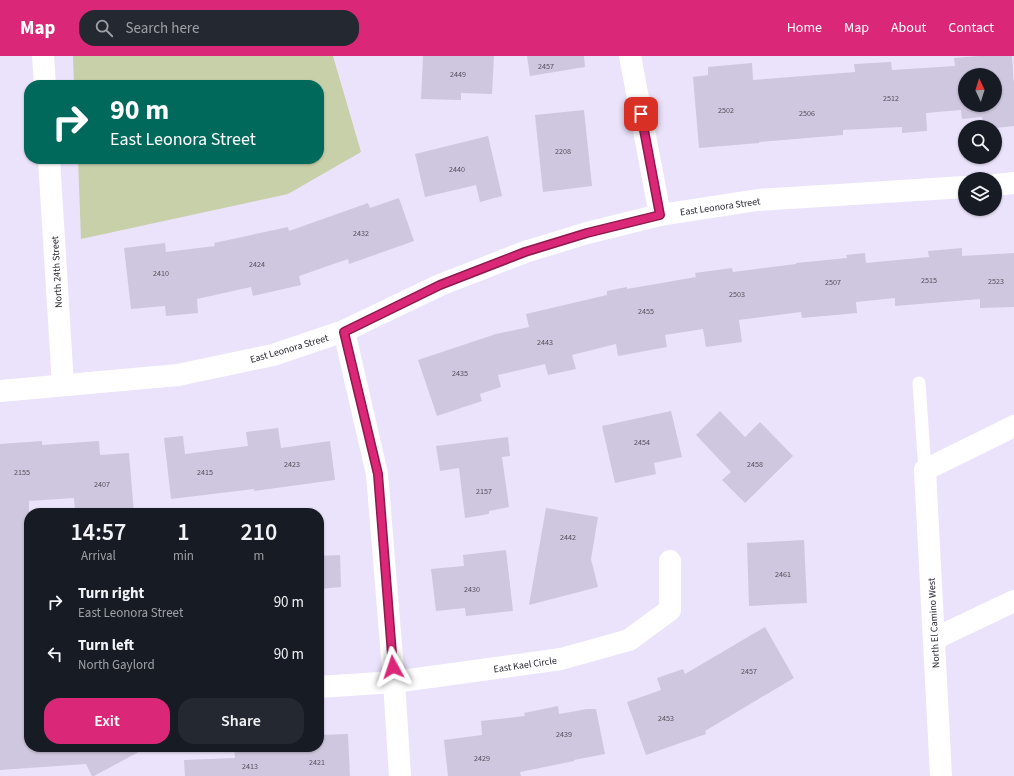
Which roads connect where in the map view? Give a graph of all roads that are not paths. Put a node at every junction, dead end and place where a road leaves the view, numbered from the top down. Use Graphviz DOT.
graph roads {
  1 [pos="43,56"];
  2 [pos="630,56"];
  3 [pos="45,80"];
  4 [pos="49,164"];
  5 [pos="1014,184"];
  6 [pos="1002,185"];
  7 [pos="958,187"];
  8 [pos="660,215"];
  9 [pos="344,332"];
  10 [pos="919,383"];
  11 [pos="63,386"];
  12 [pos="0,391"];
  13 [pos="1014,426"];
  14 [pos="925,470"];
  15 [pos="670,561"];
  16 [pos="1014,601"];
  17 [pos="934,639"];
  18 [pos="394,682"];
  19 [pos="324,687"];
  20 [pos="400,776"];
  21 [pos="941,776"];
  1 -- 3 [label="street"];
  2 -- 8 [label="street"];
  4 -- 11 [label="street, North 24th Street"];
  5 -- 6 [label="street"];
  7 -- 8 [label="street, East Leonora Street"];
  8 -- 9 [label="street, East Leonora Street"];
  9 -- 11 [label="street, East Leonora Street"];
  9 -- 18 [label="street"];
  10 -- 14 [label="lane"];
  11 -- 12 [label="street, East Leonora Street"];
  13 -- 14 [label="street"];
  14 -- 17 [label="street, North El Camino West"];
  15 -- 18 [label="street, East Kael Circle"];
  16 -- 17 [label="street"];
  17 -- 21 [label="street, North El Camino West"];
  18 -- 19 [label="street, East Kael Circle"];
  18 -- 20 [label="street"];
}
